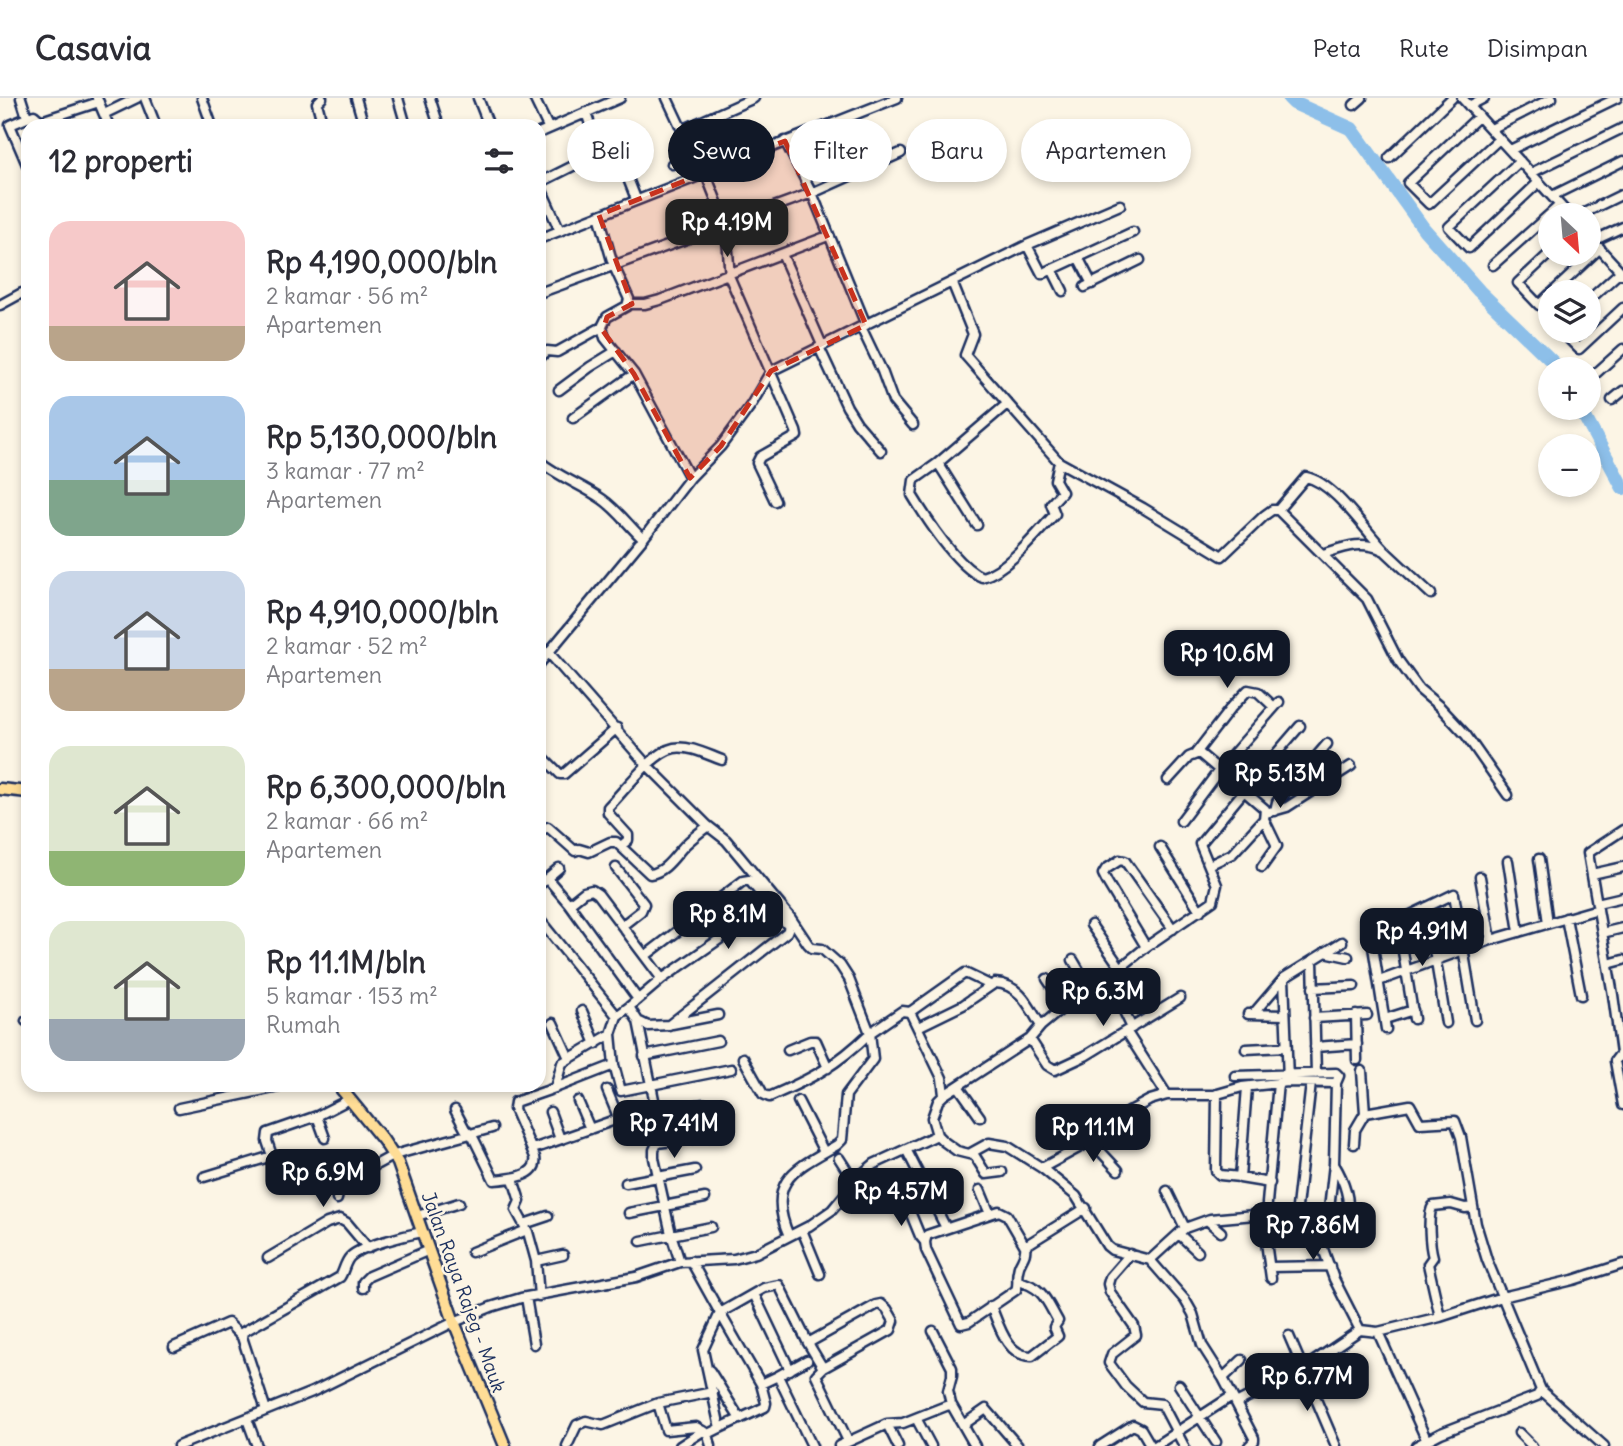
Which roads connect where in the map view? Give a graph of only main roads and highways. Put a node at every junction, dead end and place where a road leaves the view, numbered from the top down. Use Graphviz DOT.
graph roads {
  1 [pos="0,789"];
  2 [pos="21,791"];
  3 [pos="344,1092"];
  4 [pos="505,1446"];
  1 -- 2 [label="main road"];
  3 -- 4 [label="main road, Jalan Raya Rajeg - Mauk"];
}
